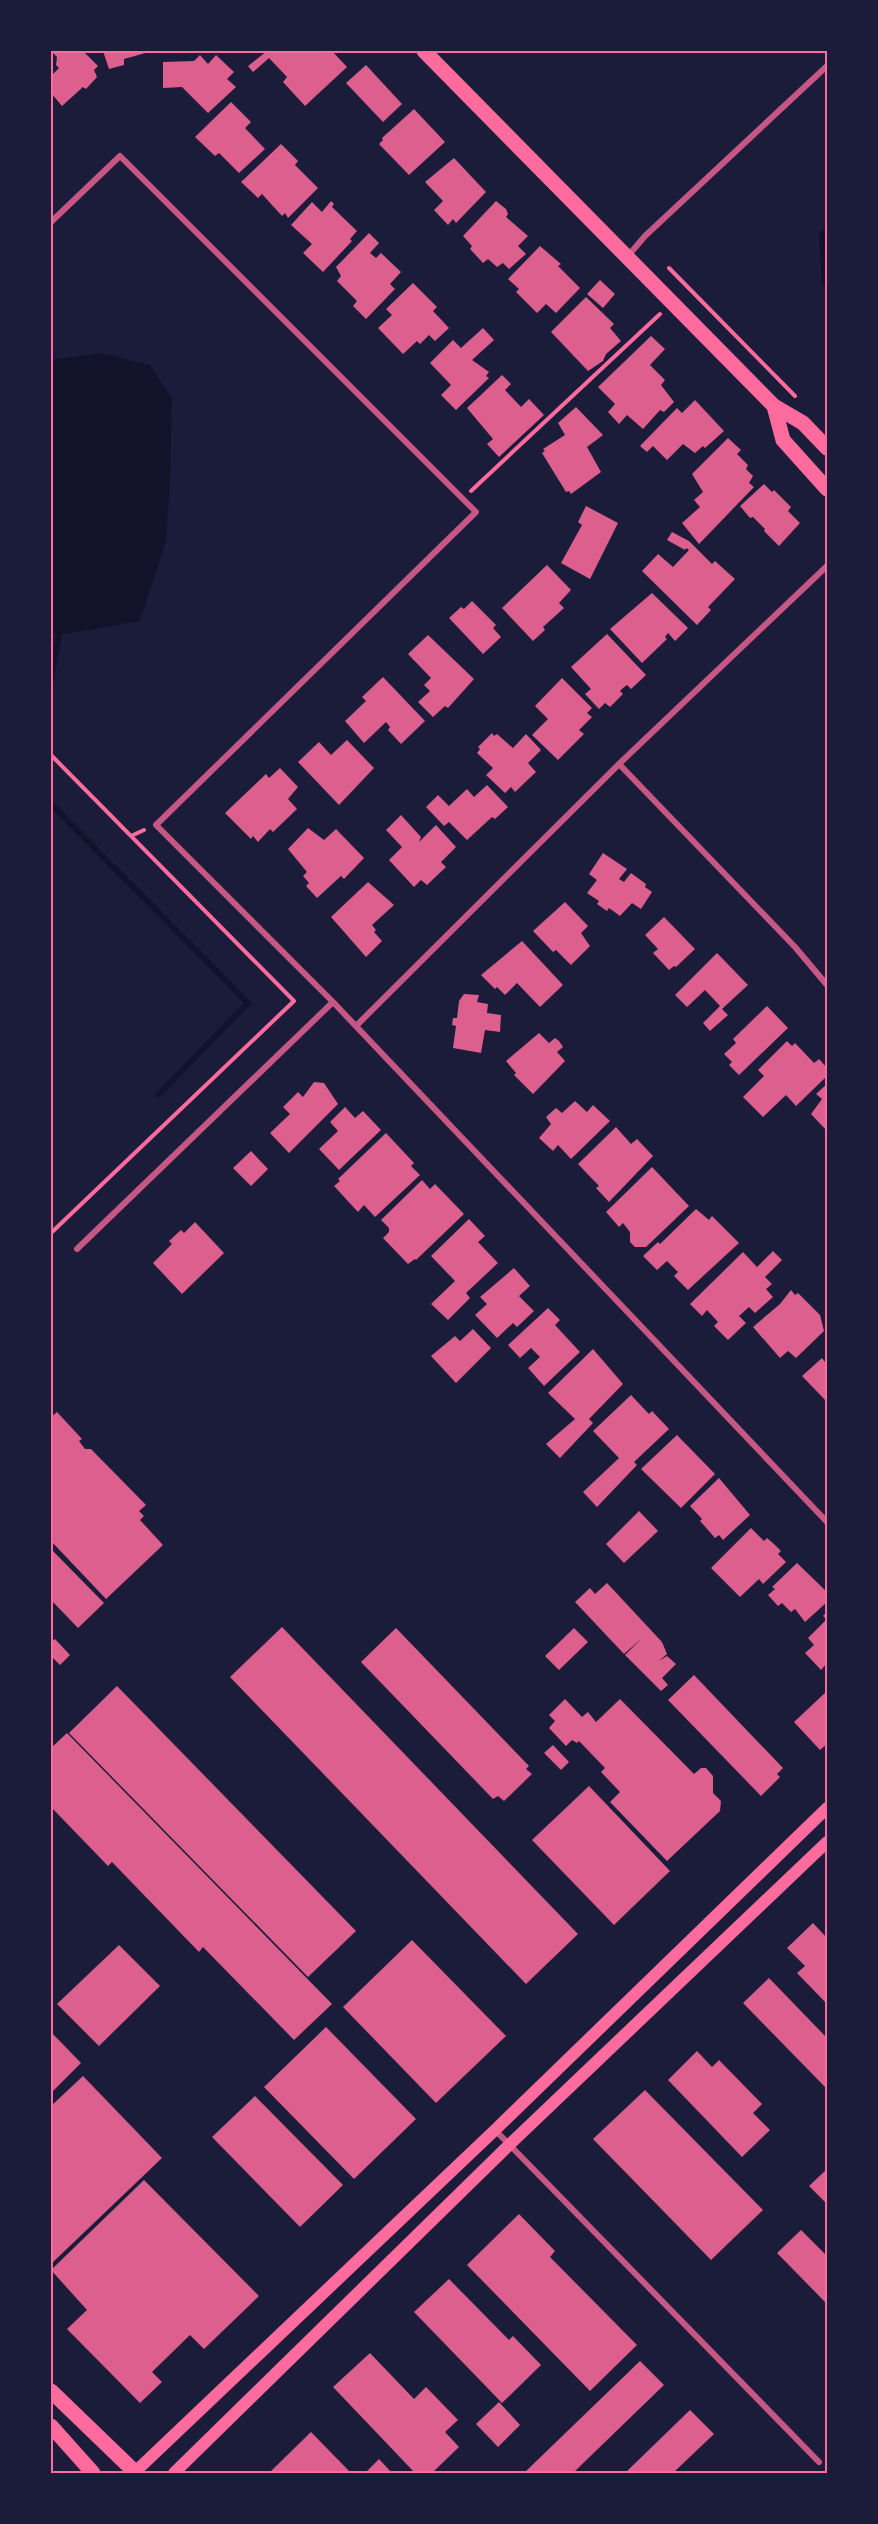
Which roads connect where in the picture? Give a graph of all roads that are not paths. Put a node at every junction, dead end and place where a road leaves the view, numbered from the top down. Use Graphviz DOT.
graph roads {
  1 [pos="424,51"];
  2 [pos="827,66"];
  3 [pos="51,222"];
  4 [pos="626,259"];
  5 [pos="774,406"];
  6 [pos="827,448"];
  7 [pos="827,489"];
  8 [pos="827,566"];
  9 [pos="619,764"];
  10 [pos="827,985"];
  11 [pos="333,1002"];
  12 [pos="356,1026"];
  13 [pos="77,1249"];
  14 [pos="827,1522"];
  15 [pos="827,1808"];
  16 [pos="827,1842"];
  17 [pos="495,2130"];
  18 [pos="509,2145"];
  19 [pos="51,2391"];
  20 [pos="51,2426"];
  21 [pos="819,2462"];
  22 [pos="93,2473"];
  23 [pos="135,2473"];
  24 [pos="174,2473"];
  1 -- 4 [label="main road"];
  2 -- 4 [label="street"];
  3 -- 11 [label="street"];
  4 -- 5 [label="main road"];
  5 -- 6 [label="main road"];
  5 -- 7 [label="main road"];
  8 -- 9 [label="street"];
  9 -- 10 [label="street"];
  9 -- 12 [label="street"];
  11 -- 12 [label="street"];
  11 -- 13 [label="street"];
  12 -- 14 [label="street"];
  15 -- 17 [label="main road"];
  16 -- 18 [label="main road"];
  17 -- 18 [label="street"];
  17 -- 23 [label="main road"];
  18 -- 21 [label="street"];
  18 -- 24 [label="main road"];
  19 -- 23 [label="main road"];
  20 -- 22 [label="main road"];
}
